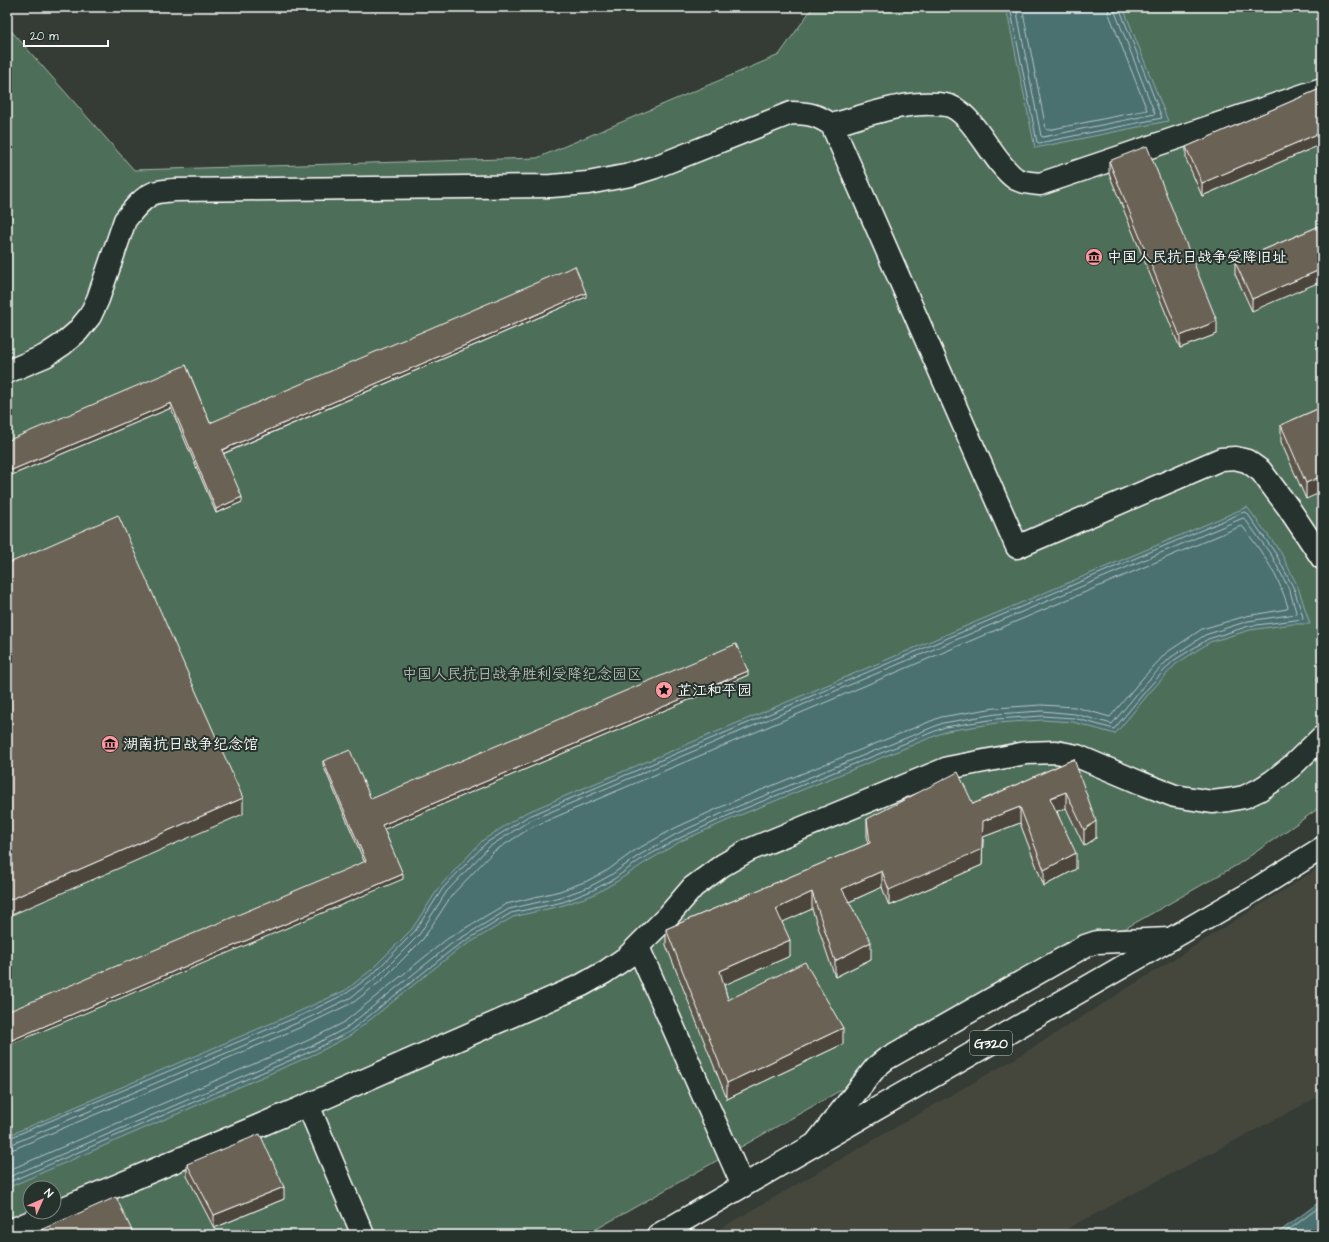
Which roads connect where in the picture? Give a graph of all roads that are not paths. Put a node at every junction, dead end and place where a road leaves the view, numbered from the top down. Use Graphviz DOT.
graph roads {
  1 [pos="1322,89"];
  2 [pos="832,124"];
  3 [pos="7,372"];
  4 [pos="1322,558"];
  5 [pos="1322,737"];
  6 [pos="1322,848"];
  7 [pos="1170,939"];
  8 [pos="638,947"];
  9 [pos="308,1105"];
  10 [pos="816,1143"];
  11 [pos="743,1186"];
  12 [pos="7,1232"];
  13 [pos="363,1235"];
  14 [pos="658,1235"];
  1 -- 2 [label="main road"];
  2 -- 3 [label="main road"];
  2 -- 4 [label="main road"];
  5 -- 8 [label="main road"];
  6 -- 7 [label="main road, G320"];
  7 -- 10 [label="main road, G320"];
  7 -- 10 [label="main road"];
  8 -- 9 [label="main road"];
  8 -- 11 [label="main road"];
  9 -- 12 [label="main road"];
  9 -- 13 [label="main road"];
  10 -- 11 [label="main road, G320"];
  11 -- 14 [label="main road, G320"];
}
